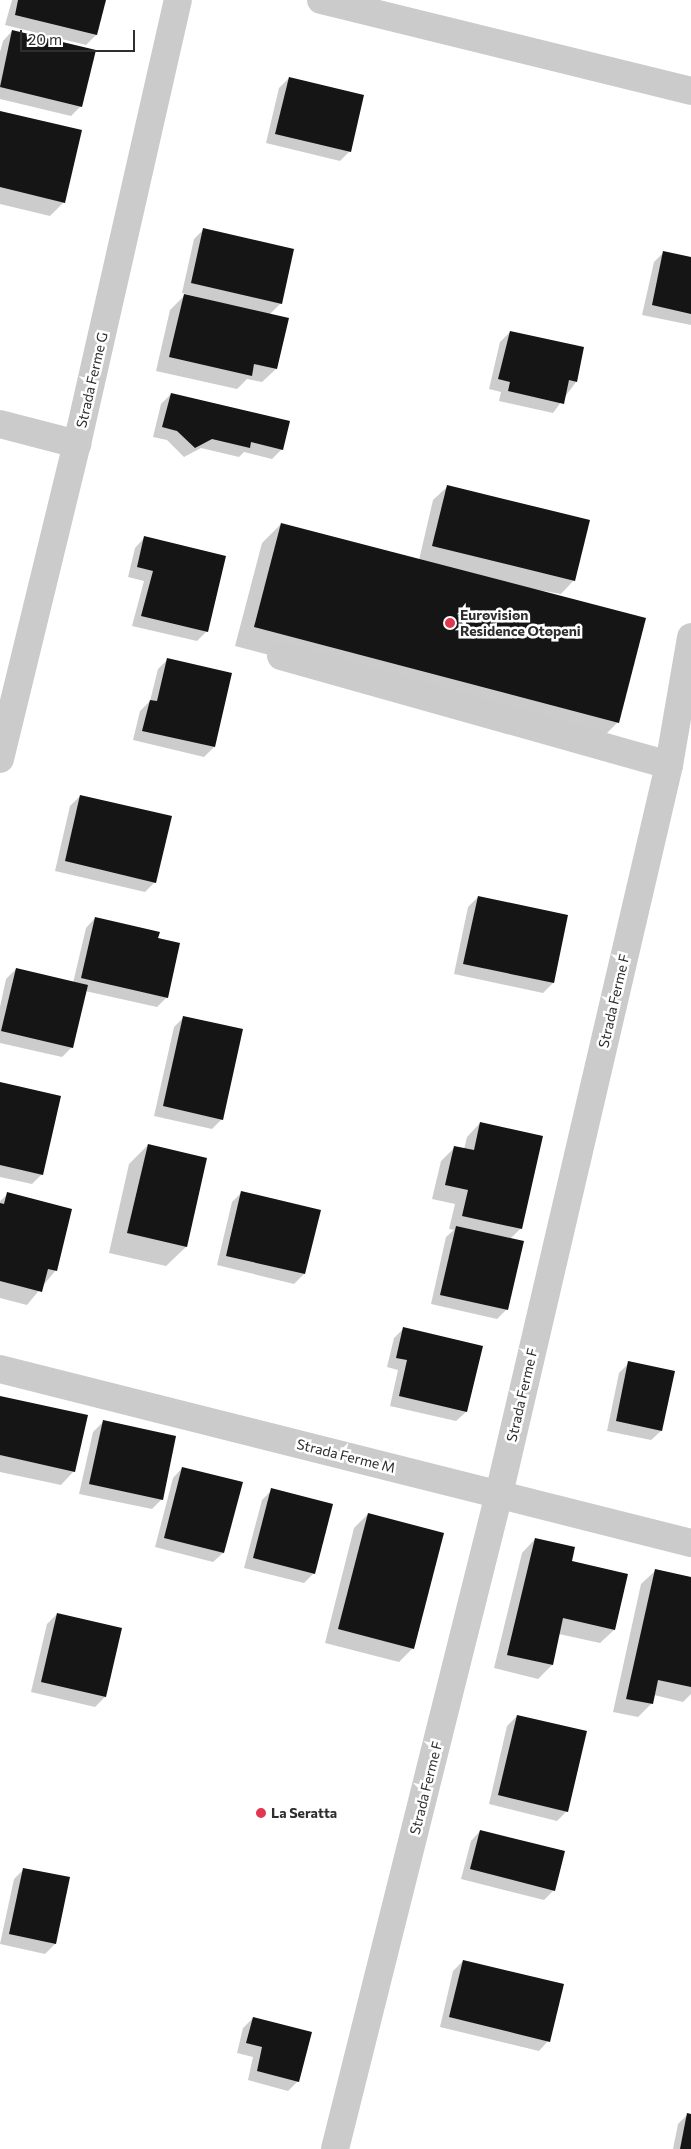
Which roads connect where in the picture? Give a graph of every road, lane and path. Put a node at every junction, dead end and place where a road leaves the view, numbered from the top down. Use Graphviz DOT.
graph roads {
  1 [pos="178,0"];
  2 [pos="321,0"];
  3 [pos="691,91"];
  4 [pos="0,424"];
  5 [pos="77,444"];
  6 [pos="691,637"];
  7 [pos="281,656"];
  8 [pos="0,759"];
  9 [pos="669,765"];
  10 [pos="0,1369"];
  11 [pos="499,1494"];
  12 [pos="691,1543"];
  13 [pos="335,2149"];
  1 -- 5 [label="street, Strada Ferme G"];
  2 -- 3 [label="street"];
  4 -- 5 [label="street"];
  5 -- 8 [label="street, Strada Ferme G"];
  6 -- 9 [label="street, Strada Ferme F"];
  7 -- 9 [label="street"];
  9 -- 11 [label="street, Strada Ferme F"];
  10 -- 11 [label="street, Strada Ferme M"];
  11 -- 12 [label="street, Strada Ferme M"];
  11 -- 13 [label="street, Strada Ferme F"];
}
